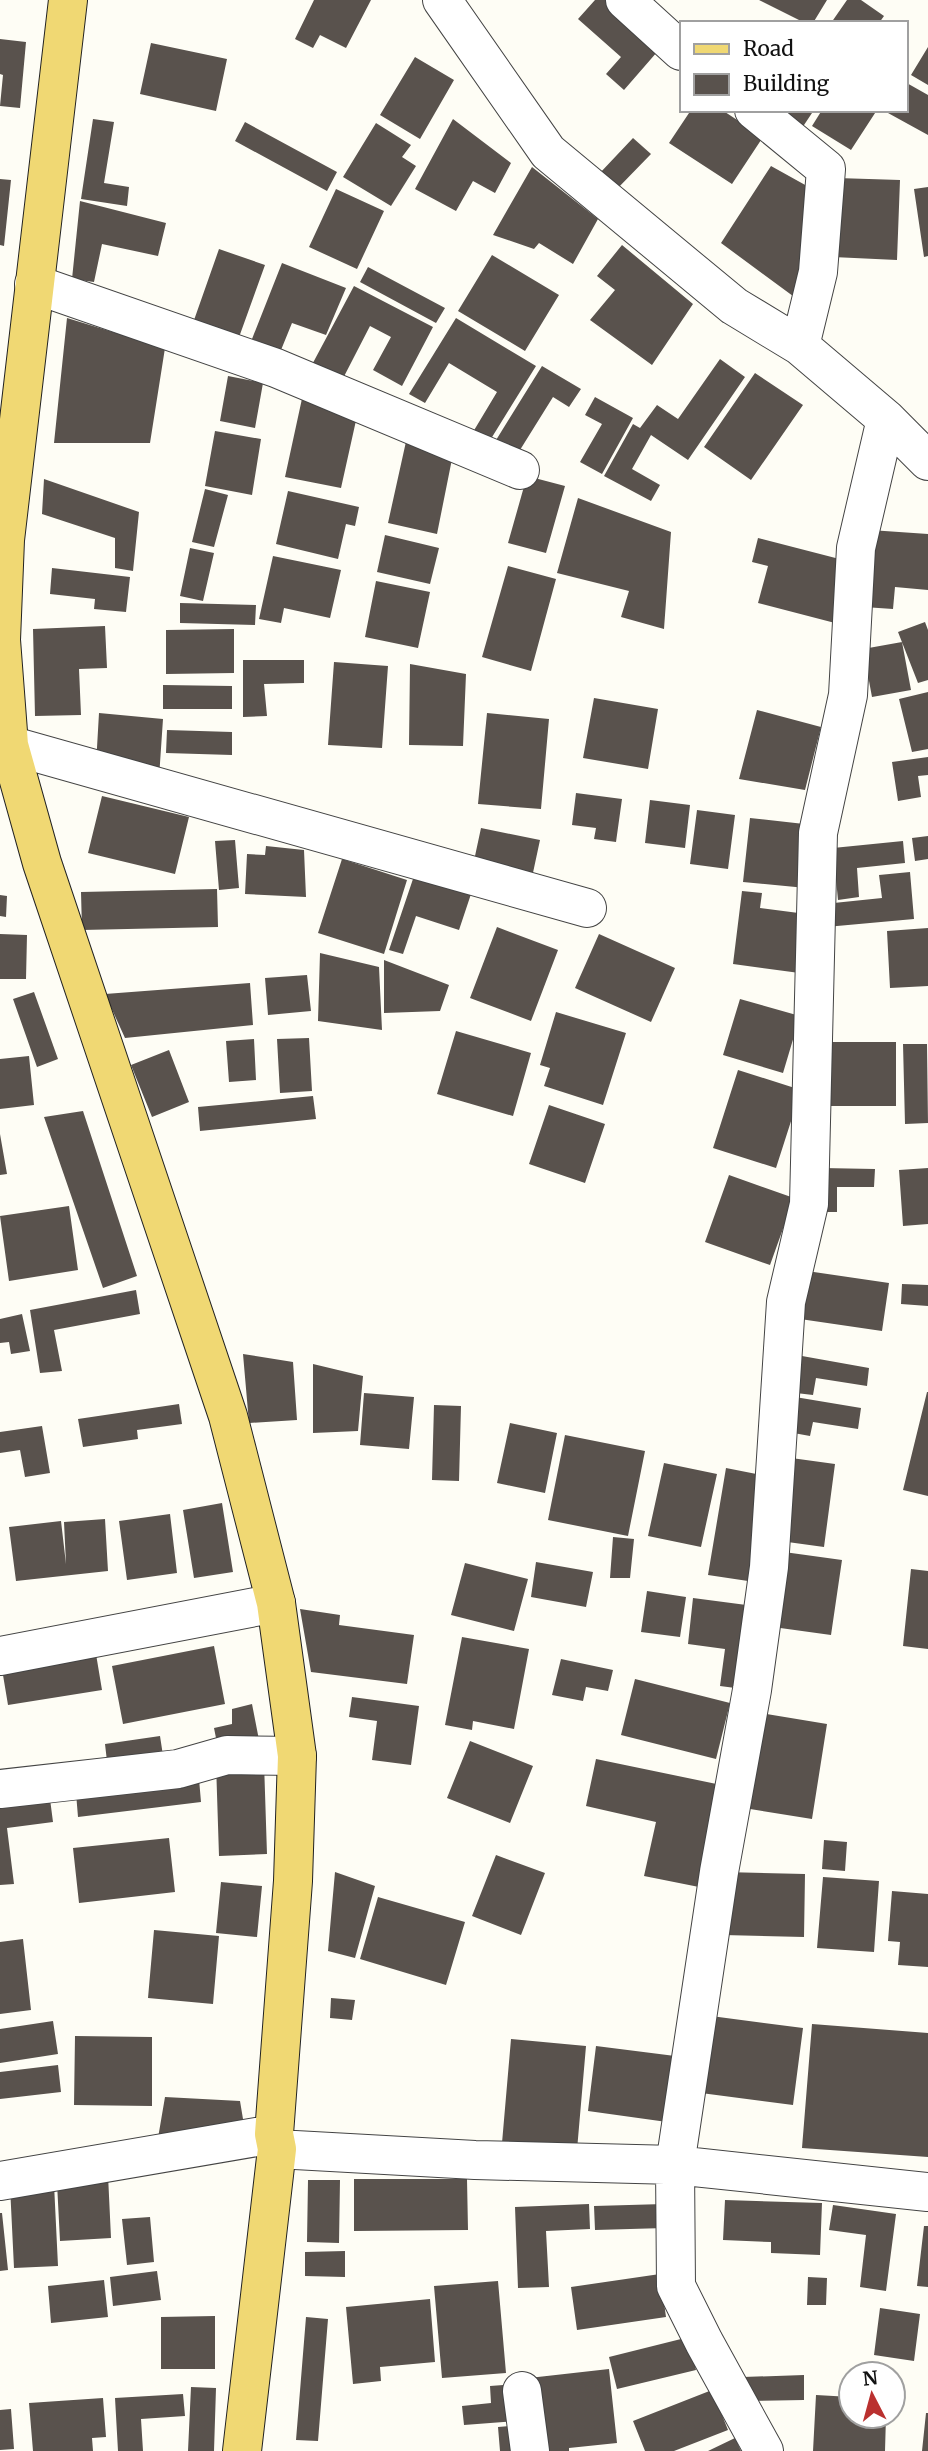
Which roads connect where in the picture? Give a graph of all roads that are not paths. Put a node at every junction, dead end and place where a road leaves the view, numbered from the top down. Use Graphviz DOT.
graph roads {
  1 [pos="68,0"];
  2 [pos="442,0"];
  3 [pos="625,0"];
  4 [pos="680,50"];
  5 [pos="756,112"];
  6 [pos="34,284"];
  7 [pos="800,346"];
  8 [pos="886,419"];
  9 [pos="928,461"];
  10 [pos="520,470"];
  11 [pos="9,745"];
  12 [pos="587,908"];
  13 [pos="276,1603"];
  14 [pos="0,1657"];
  15 [pos="298,1756"];
  16 [pos="0,1789"];
  17 [pos="275,2141"];
  18 [pos="675,2165"];
  19 [pos="0,2181"];
  20 [pos="928,2192"];
  21 [pos="522,2391"];
  22 [pos="242,2451"];
  23 [pos="530,2451"];
  24 [pos="764,2451"];
  1 -- 6 [label="main road"];
  2 -- 7 [label="street"];
  3 -- 4 [label="street"];
  5 -- 7 [label="street"];
  6 -- 10 [label="street"];
  6 -- 11 [label="main road"];
  7 -- 8 [label="street"];
  8 -- 9 [label="street"];
  8 -- 18 [label="street"];
  11 -- 12 [label="street"];
  11 -- 13 [label="main road"];
  13 -- 14 [label="street"];
  13 -- 15 [label="main road"];
  15 -- 16 [label="street"];
  15 -- 17 [label="main road"];
  17 -- 18 [label="street"];
  17 -- 19 [label="street"];
  17 -- 22 [label="main road"];
  18 -- 20 [label="street"];
  18 -- 24 [label="street"];
  21 -- 23 [label="street"];
}
